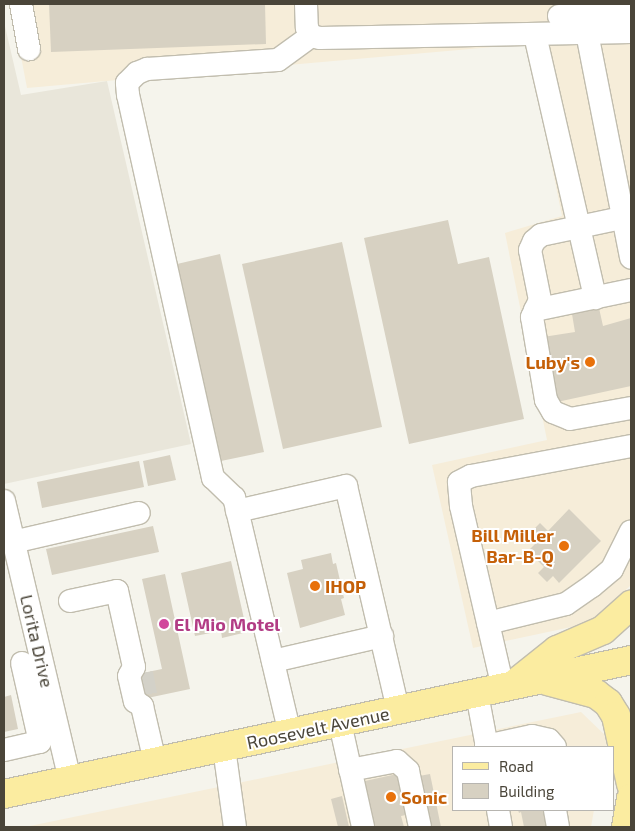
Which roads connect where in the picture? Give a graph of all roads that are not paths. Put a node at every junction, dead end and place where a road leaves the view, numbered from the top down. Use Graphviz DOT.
graph roads {
  1 [pos="21,4"];
  2 [pos="306,4"];
  3 [pos="606,9"];
  4 [pos="559,18"];
  5 [pos="631,31"];
  6 [pos="587,33"];
  7 [pos="311,36"];
  8 [pos="535,36"];
  9 [pos="30,50"];
  10 [pos="627,216"];
  11 [pos="577,227"];
  12 [pos="631,258"];
  13 [pos="631,290"];
  14 [pos="594,298"];
  15 [pos="535,310"];
  16 [pos="631,408"];
  17 [pos="631,446"];
  18 [pos="4,501"];
  19 [pos="237,511"];
  20 [pos="139,513"];
  21 [pos="631,531"];
  22 [pos="14,542"];
  23 [pos="13,578"];
  24 [pos="70,601"];
  25 [pos="631,605"];
  26 [pos="488,623"];
  27 [pos="382,636"];
  28 [pos="631,660"];
  29 [pos="273,661"];
  30 [pos="22,663"];
  31 [pos="543,680"];
  32 [pos="497,690"];
  33 [pos="398,710"];
  34 [pos="340,723"];
  35 [pos="290,734"];
  36 [pos="547,744"];
  37 [pos="487,746"];
  38 [pos="224,748"];
  39 [pos="4,750"];
  40 [pos="397,761"];
  41 [pos="155,762"];
  42 [pos="350,770"];
  43 [pos="70,780"];
  44 [pos="4,794"];
  45 [pos="630,803"];
  46 [pos="498,811"];
  47 [pos="555,811"];
  48 [pos="564,811"];
  49 [pos="235,827"];
  50 [pos="363,827"];
  51 [pos="411,827"];
  52 [pos="420,827"];
  53 [pos="501,827"];
  54 [pos="558,827"];
  55 [pos="567,827"];
  1 -- 9 [label="street"];
  2 -- 7 [label="street"];
  3 -- 4 [label="street"];
  3 -- 5 [label="street"];
  4 -- 6 [label="street"];
  4 -- 8 [label="street"];
  5 -- 6 [label="street"];
  6 -- 10 [label="street"];
  7 -- 8 [label="street"];
  7 -- 19 [label="street"];
  8 -- 11 [label="street"];
  10 -- 11 [label="street"];
  10 -- 12 [label="street"];
  11 -- 14 [label="street"];
  11 -- 15 [label="street"];
  13 -- 14 [label="street"];
  14 -- 15 [label="street"];
  15 -- 16 [label="street"];
  17 -- 26 [label="street"];
  18 -- 22 [label="street, Lorita Drive"];
  19 -- 27 [label="street"];
  19 -- 29 [label="street"];
  20 -- 22 [label="street"];
  21 -- 26 [label="street"];
  22 -- 23 [label="street, Lorita Drive"];
  23 -- 30 [label="street, Lorita Drive"];
  24 -- 41 [label="street"];
  25 -- 32 [label="main road"];
  26 -- 32 [label="street"];
  27 -- 29 [label="street"];
  27 -- 33 [label="street"];
  28 -- 31 [label="main road, Roosevelt Avenue"];
  29 -- 35 [label="street"];
  30 -- 39 [label="street"];
  30 -- 43 [label="street, Lorita Drive"];
  31 -- 32 [label="main road, Roosevelt Avenue"];
  31 -- 45 [label="main road"];
  32 -- 33 [label="main road, Roosevelt Avenue"];
  32 -- 37 [label="street"];
  33 -- 34 [label="main road, Roosevelt Avenue"];
  34 -- 35 [label="main road, Roosevelt Avenue"];
  34 -- 42 [label="street"];
  35 -- 38 [label="main road, Roosevelt Avenue"];
  36 -- 37 [label="street"];
  38 -- 41 [label="main road, Roosevelt Avenue"];
  38 -- 49 [label="street"];
  40 -- 42 [label="street"];
  40 -- 51 [label="street"];
  40 -- 52 [label="street"];
  41 -- 43 [label="main road, Roosevelt Avenue"];
  42 -- 50 [label="street"];
  43 -- 44 [label="main road, Roosevelt Avenue"];
  46 -- 53 [label="street"];
  47 -- 54 [label="street"];
  48 -- 55 [label="street"];
}
